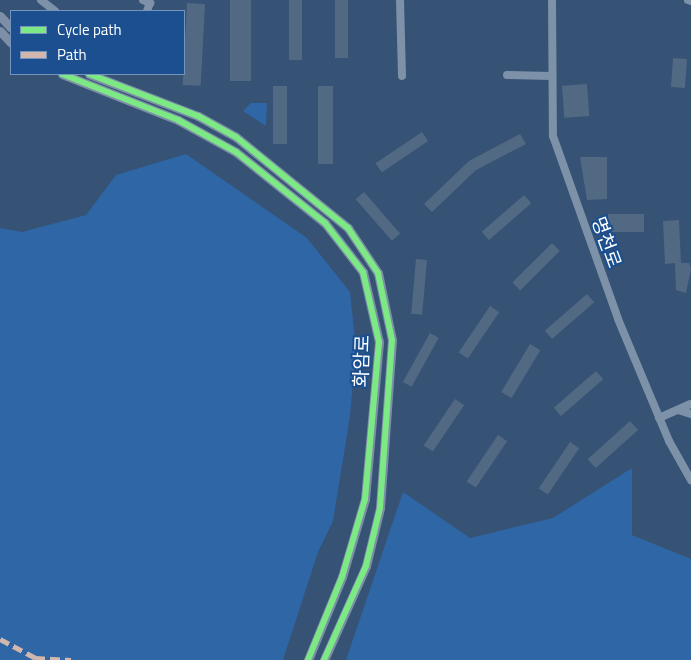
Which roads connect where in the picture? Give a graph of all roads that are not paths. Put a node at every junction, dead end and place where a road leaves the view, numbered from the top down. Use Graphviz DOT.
graph roads {
  1 [pos="41,0"];
  2 [pos="144,0"];
  3 [pos="400,0"];
  4 [pos="552,0"];
  5 [pos="54,10"];
  6 [pos="147,10"];
  7 [pos="0,16"];
  8 [pos="10,27"];
  9 [pos="0,31"];
  10 [pos="10,42"];
  11 [pos="507,74"];
  12 [pos="65,75"];
  13 [pos="93,75"];
  14 [pos="402,76"];
  15 [pos="552,76"];
  16 [pos="691,404"];
  17 [pos="678,410"];
  18 [pos="691,414"];
  19 [pos="659,418"];
  20 [pos="691,480"];
  21 [pos="308,660"];
  22 [pos="324,660"];
  1 -- 5 [label="street"];
  2 -- 6 [label="street"];
  3 -- 14 [label="street"];
  4 -- 15 [label="street, 명천로"];
  7 -- 8 [label="main road"];
  9 -- 10 [label="main road"];
  11 -- 15 [label="street"];
  12 -- 21 [label="main road, 화암로"];
  13 -- 22 [label="main road, 화암로"];
  15 -- 19 [label="street, 명천로"];
  16 -- 17 [label="street"];
  17 -- 18 [label="street"];
  17 -- 19 [label="street"];
  19 -- 20 [label="street, 명천로"];
}
